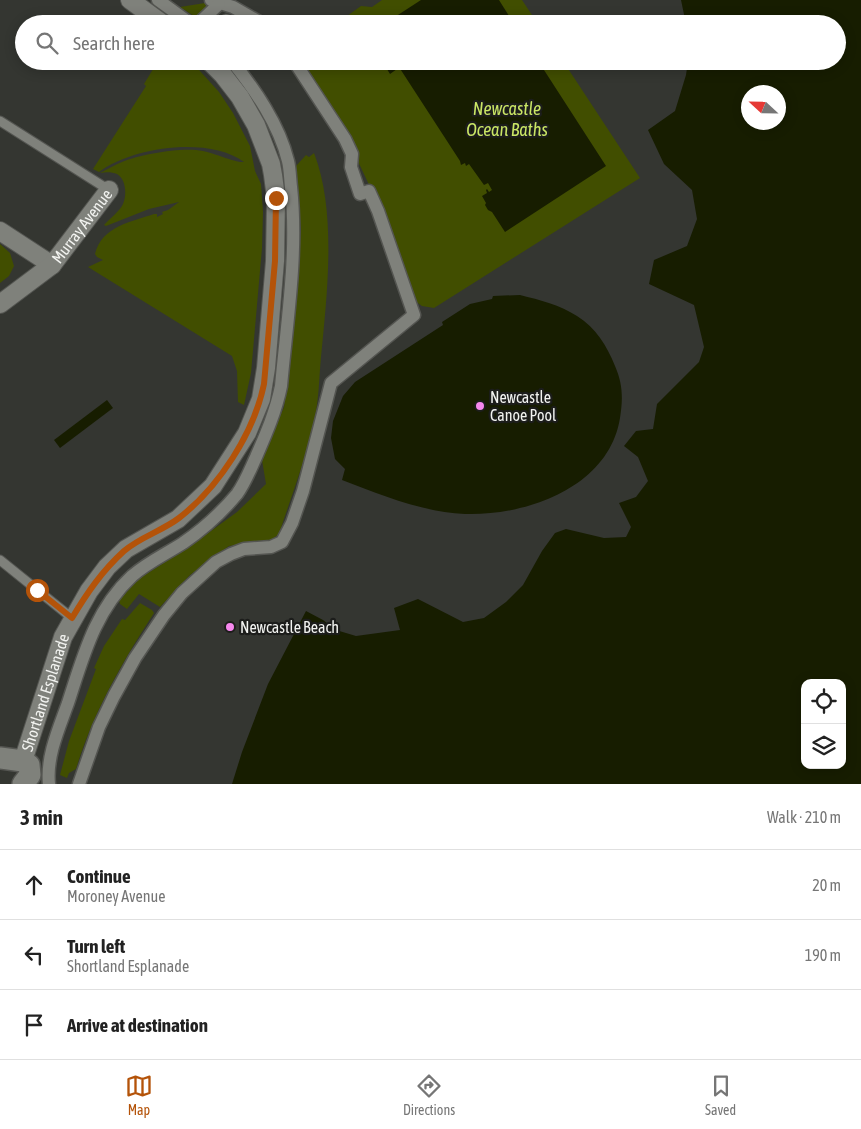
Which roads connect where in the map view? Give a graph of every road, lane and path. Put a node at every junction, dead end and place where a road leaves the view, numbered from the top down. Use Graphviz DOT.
graph roads {
  1 [pos="130,0"];
  2 [pos="158,0"];
  3 [pos="215,2"];
  4 [pos="151,15"];
  5 [pos="179,15"];
  6 [pos="205,15"];
  7 [pos="247,15"];
  8 [pos="218,70"];
  9 [pos="239,70"];
  10 [pos="300,70"];
  11 [pos="0,121"];
  12 [pos="109,190"];
  13 [pos="0,231"];
  14 [pos="52,265"];
  15 [pos="0,304"];
  16 [pos="0,560"];
  17 [pos="72,618"];
  18 [pos="14,771"];
  19 [pos="49,784"];
  20 [pos="79,784"];
  1 -- 4 [label="street"];
  2 -- 5 [label="street"];
  3 -- 6 [label="street"];
  3 -- 7 [label="street"];
  8 -- 17 [label="street, Shortland Esplanade"];
  9 -- 19 [label="street"];
  10 -- 20 [label="street"];
  11 -- 12 [label="lane, Murray Avenue"];
  12 -- 14 [label="street, Murray Avenue"];
  13 -- 14 [label="street"];
  14 -- 15 [label="street, Murray Avenue"];
  16 -- 17 [label="lane"];
  17 -- 18 [label="street, Shortland Esplanade"];
}
